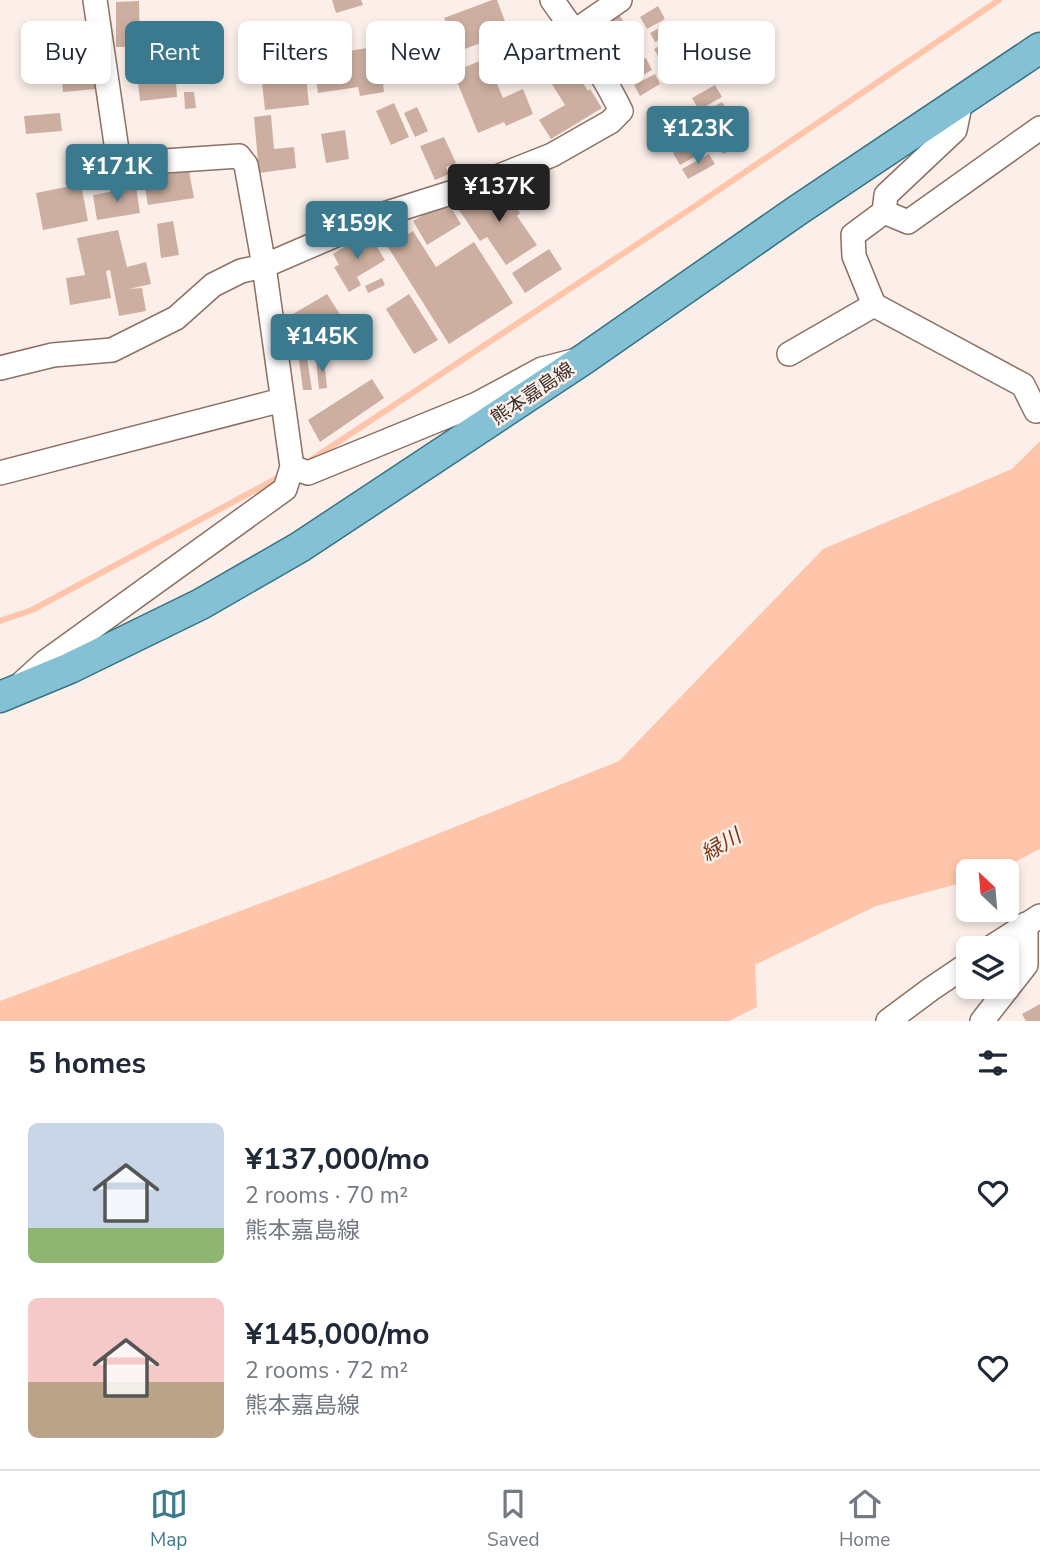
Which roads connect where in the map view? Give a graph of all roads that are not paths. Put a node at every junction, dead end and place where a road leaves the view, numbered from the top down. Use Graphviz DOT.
graph roads {
  1 [pos="95,0"];
  2 [pos="552,0"];
  3 [pos="620,0"];
  4 [pos="568,21"];
  5 [pos="590,21"];
  6 [pos="1040,48"];
  7 [pos="608,84"];
  8 [pos="961,101"];
  9 [pos="1040,128"];
  10 [pos="884,212"];
  11 [pos="264,266"];
  12 [pos="874,305"];
  13 [pos="789,354"];
  14 [pos="584,359"];
  15 [pos="0,368"];
  16 [pos="282,400"];
  17 [pos="1035,411"];
  18 [pos="292,467"];
  19 [pos="0,473"];
  20 [pos="7,694"];
  21 [pos="1033,920"];
  22 [pos="1008,936"];
  23 [pos="956,972"];
  24 [pos="888,1021"];
  25 [pos="982,1021"];
  1 -- 11 [label="street"];
  2 -- 4 [label="street"];
  3 -- 5 [label="street"];
  6 -- 8 [label="main road, 熊本嘉島線"];
  7 -- 11 [label="street"];
  8 -- 10 [label="street"];
  8 -- 14 [label="main road, 熊本嘉島線"];
  9 -- 10 [label="street"];
  10 -- 12 [label="street"];
  11 -- 15 [label="street"];
  11 -- 16 [label="street"];
  12 -- 13 [label="street"];
  12 -- 17 [label="street"];
  14 -- 18 [label="street"];
  14 -- 20 [label="main road, 熊本嘉島線"];
  16 -- 18 [label="street"];
  16 -- 19 [label="street"];
  18 -- 20 [label="street"];
  21 -- 22 [label="street"];
  21 -- 25 [label="street"];
  23 -- 24 [label="street"];
}
